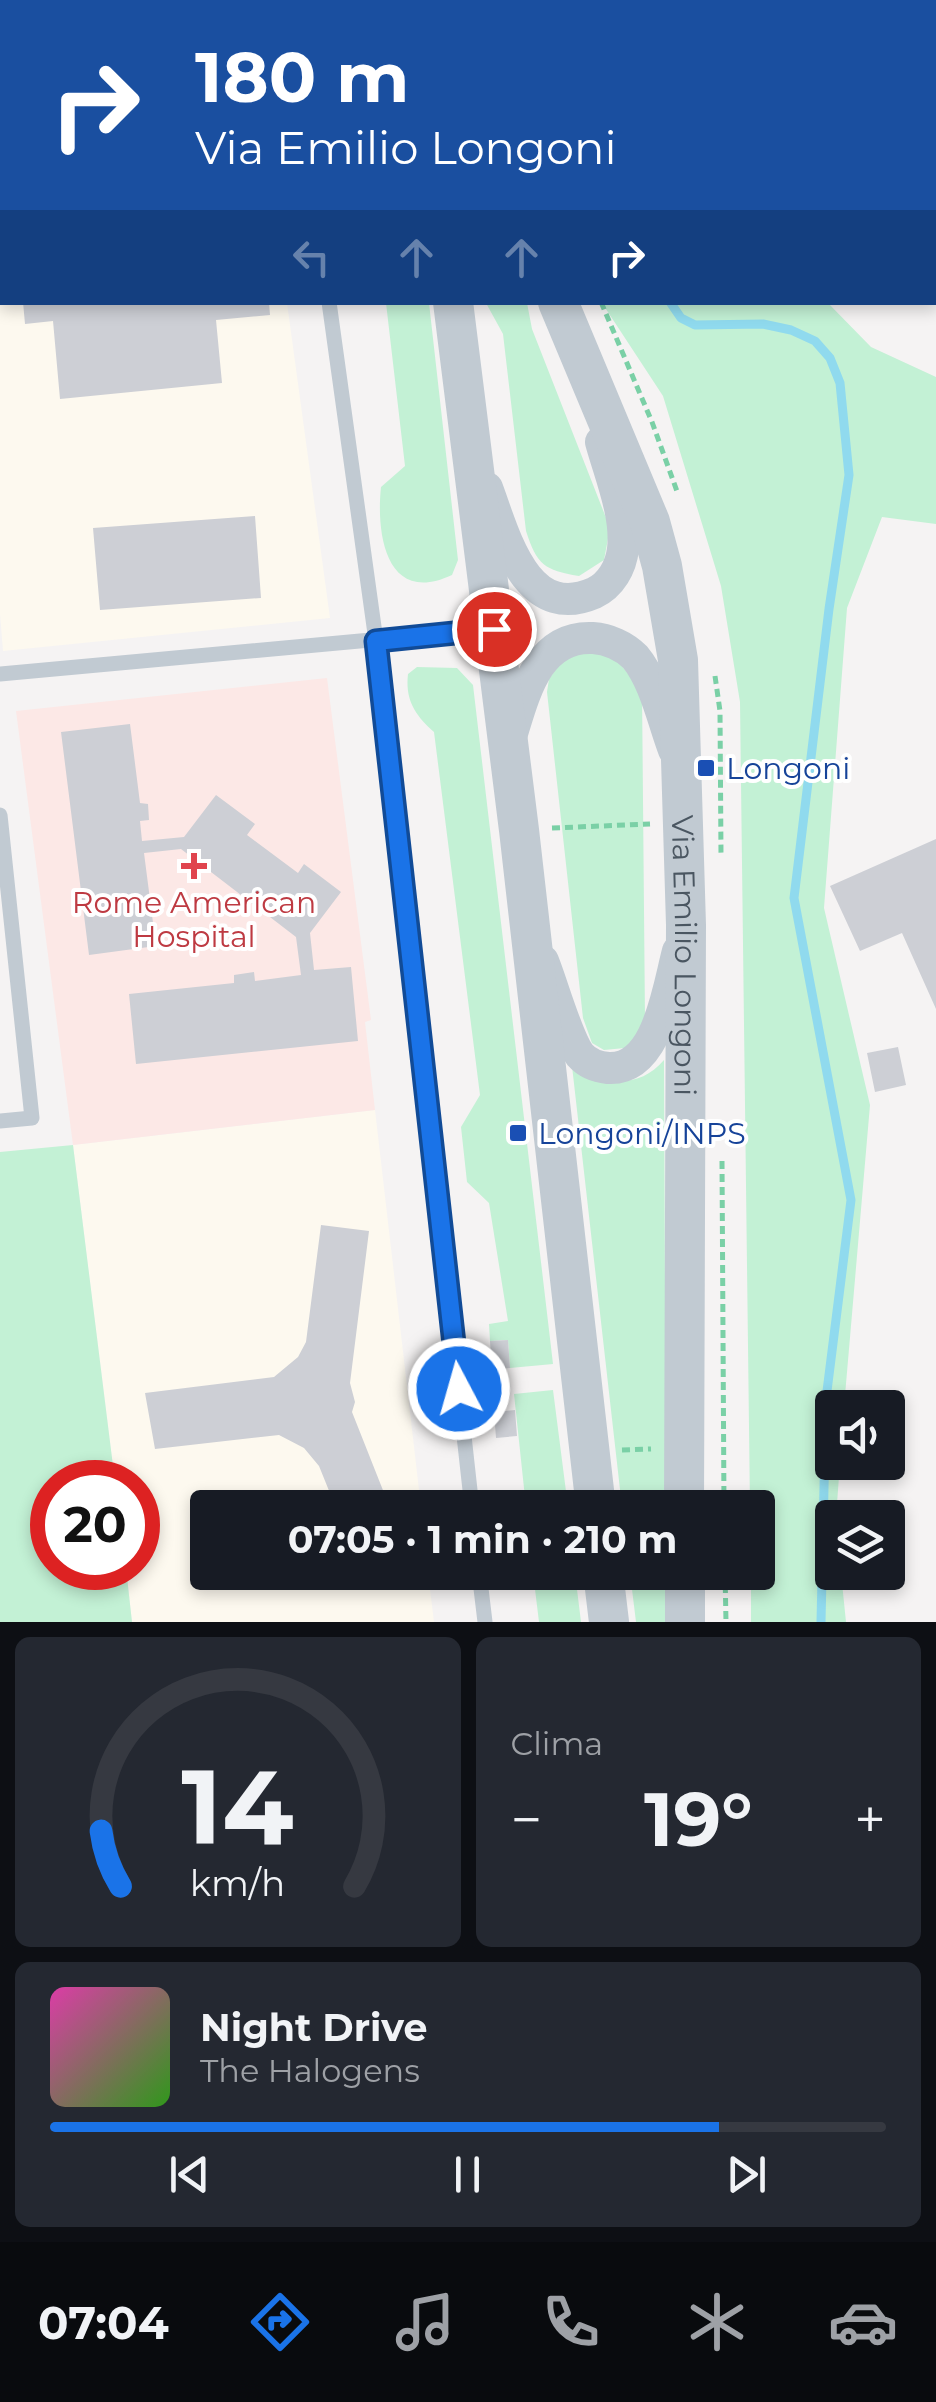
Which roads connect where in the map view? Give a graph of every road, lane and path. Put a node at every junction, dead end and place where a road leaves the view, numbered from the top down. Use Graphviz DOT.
graph roads {
  1 [pos="329,305"];
  2 [pos="454,305"];
  3 [pos="566,320"];
  4 [pos="470,442"];
  5 [pos="494,629"];
  6 [pos="376,641"];
  7 [pos="0,674"];
  8 [pos="508,745"];
  9 [pos="682,773"];
  10 [pos="0,815"];
  11 [pos="684,824"];
  12 [pos="519,830"];
  13 [pos="530,924"];
  14 [pos="686,925"];
  15 [pos="0,1121"];
  16 [pos="470,1490"];
  17 [pos="594,1490"];
  18 [pos="684,1490"];
  19 [pos="481,1590"];
  20 [pos="605,1590"];
  21 [pos="684,1590"];
  22 [pos="725,1590"];
  23 [pos="485,1622"];
  24 [pos="609,1622"];
  25 [pos="685,1622"];
  26 [pos="726,1622"];
  1 -- 6 [label="lane"];
  2 -- 4 [label="street"];
  3 -- 4 [label="street"];
  3 -- 9 [label="street, Via Emilio Longoni"];
  4 -- 5 [label="street"];
  5 -- 6 [label="lane"];
  5 -- 8 [label="street"];
  6 -- 7 [label="lane"];
  6 -- 16 [label="lane"];
  8 -- 9 [label="street"];
  8 -- 12 [label="street"];
  9 -- 11 [label="street, Via Emilio Longoni"];
  10 -- 15 [label="lane"];
  11 -- 12 [label="path"];
  11 -- 14 [label="street, Via Emilio Longoni"];
  12 -- 13 [label="street"];
  13 -- 14 [label="street"];
  13 -- 17 [label="street"];
  14 -- 18 [label="street, Via Emilio Longoni"];
  19 -- 23 [label="lane"];
  20 -- 24 [label="street"];
  21 -- 25 [label="street"];
  22 -- 26 [label="path"];
}
